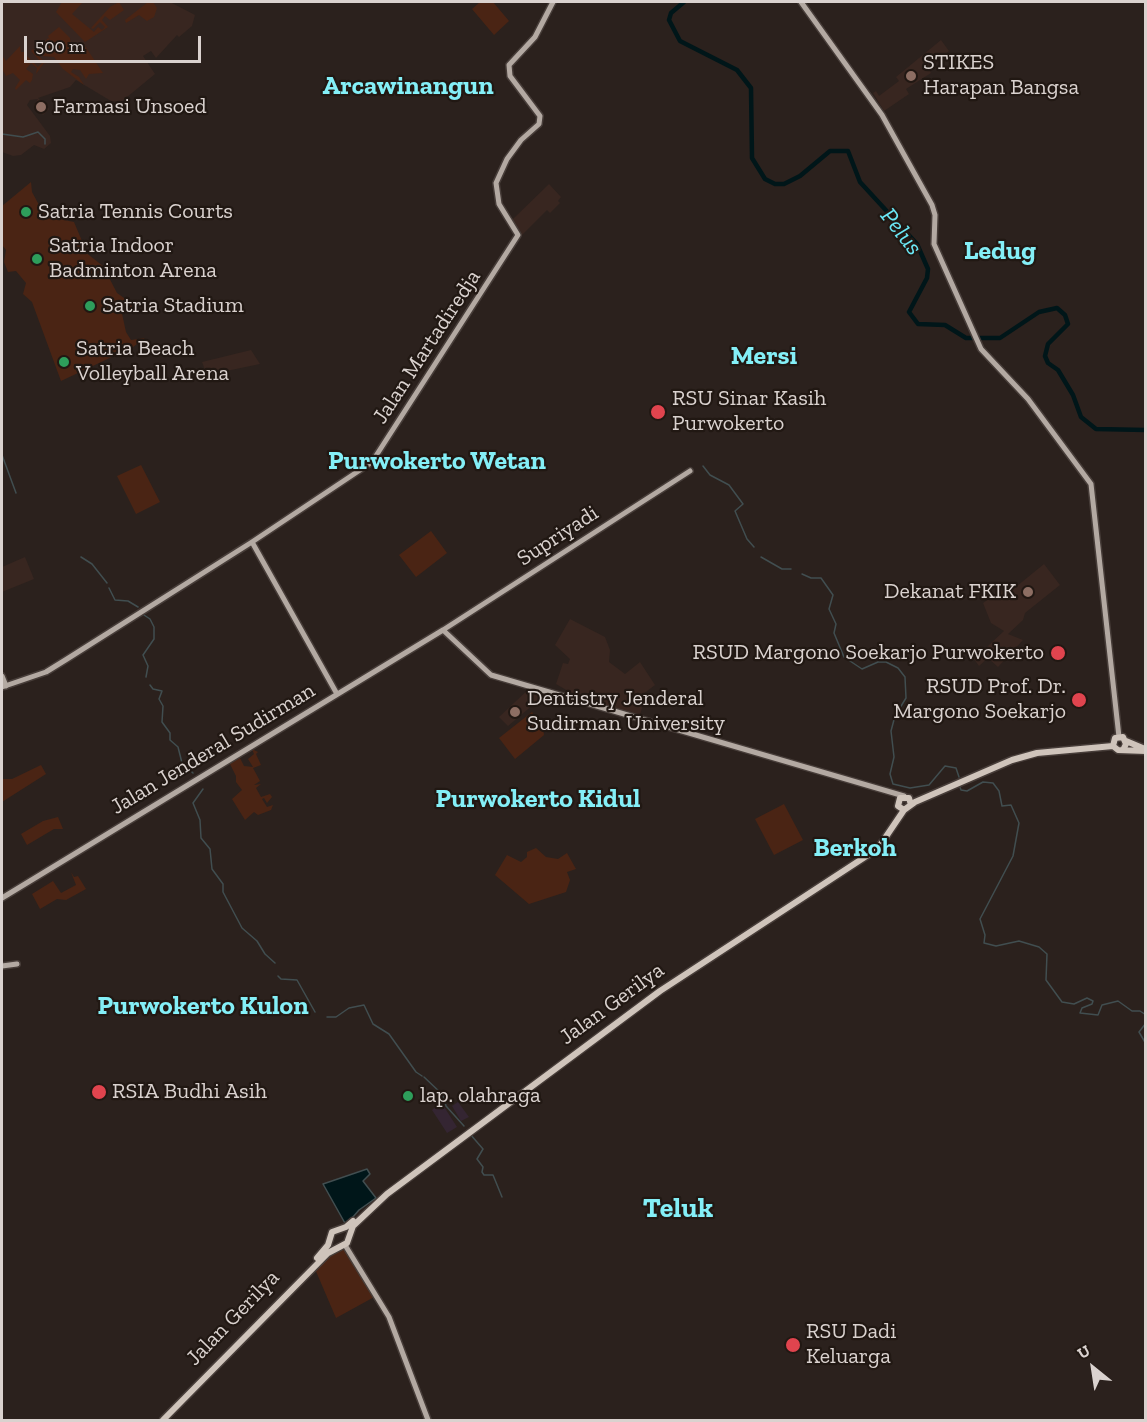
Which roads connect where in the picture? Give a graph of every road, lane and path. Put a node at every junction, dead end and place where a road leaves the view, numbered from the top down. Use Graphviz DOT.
graph roads {
  1 [pos="553,2"];
  2 [pos="801,2"];
  3 [pos="690,471"];
  4 [pos="252,542"];
  5 [pos="443,630"];
  6 [pos="2,676"];
  7 [pos="4,687"];
  8 [pos="337,694"];
  9 [pos="1119,736"];
  10 [pos="1126,741"];
  11 [pos="1113,744"];
  12 [pos="1123,750"];
  13 [pos="1146,750"];
  14 [pos="891,793"];
  15 [pos="908,800"];
  16 [pos="900,807"];
  17 [pos="2,898"];
  18 [pos="746,933"];
  19 [pos="17,962"];
  20 [pos="6,965"];
  21 [pos="628,1012"];
  22 [pos="382,1196"];
  23 [pos="340,1228"];
  24 [pos="349,1238"];
  25 [pos="330,1239"];
  26 [pos="342,1246"];
  27 [pos="297,1281"];
  28 [pos="160,1420"];
  29 [pos="428,1420"];
  1 -- 4 [label="main road, Jalan Martadiredja"];
  2 -- 9 [label="main road"];
  3 -- 5 [label="main road, Supriyadi"];
  4 -- 7 [label="main road"];
  4 -- 8 [label="main road"];
  5 -- 8 [label="main road, Jalan Jenderal Sudirman"];
  5 -- 14 [label="main road"];
  6 -- 7 [label="main road"];
  8 -- 17 [label="main road, Jalan Jenderal Sudirman"];
  9 -- 10 [label="highway"];
  9 -- 11 [label="highway"];
  10 -- 12 [label="highway"];
  10 -- 13 [label="highway"];
  11 -- 12 [label="highway"];
  11 -- 15 [label="highway"];
  12 -- 13 [label="highway"];
  14 -- 15 [label="main road"];
  14 -- 16 [label="main road"];
  15 -- 16 [label="highway"];
  15 -- 16 [label="highway"];
  16 -- 18 [label="highway"];
  18 -- 21 [label="highway, Jalan Gerilya"];
  18 -- 21 [label="highway, Jalan Gerilya"];
  19 -- 20 [label="main road"];
  21 -- 22 [label="highway, Jalan Gerilya"];
  22 -- 23 [label="highway, Jalan Gerilya"];
  22 -- 24 [label="highway, Jalan Gerilya"];
  23 -- 24 [label="highway"];
  23 -- 25 [label="highway"];
  24 -- 26 [label="highway"];
  25 -- 26 [label="highway"];
  25 -- 27 [label="highway, Jalan Gerilya"];
  26 -- 27 [label="highway, Jalan Gerilya"];
  26 -- 29 [label="main road"];
  27 -- 28 [label="highway, Jalan Gerilya"];
}
